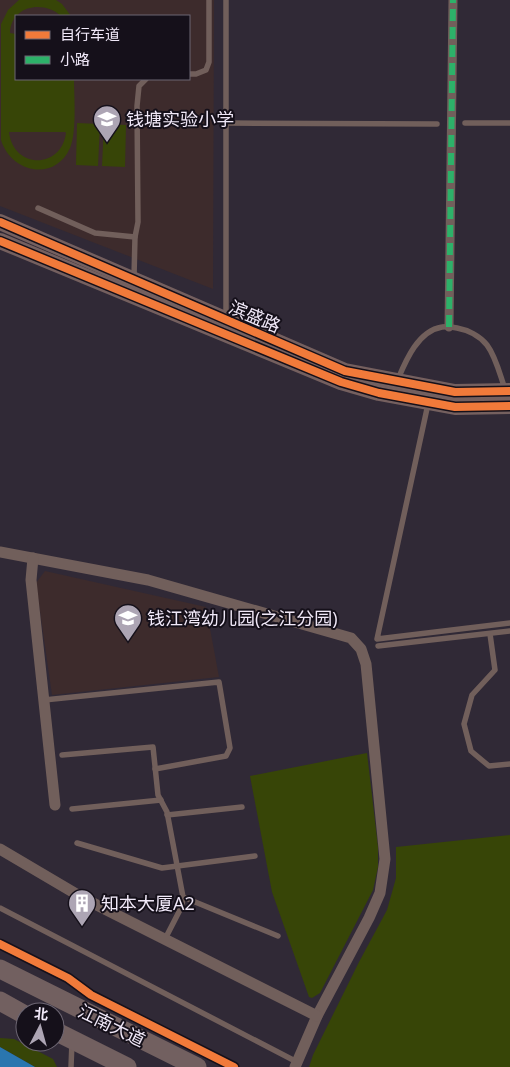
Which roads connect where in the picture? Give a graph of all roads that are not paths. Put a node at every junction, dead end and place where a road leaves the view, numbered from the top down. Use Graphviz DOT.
graph roads {
  1 [pos="209,0"];
  2 [pos="226,0"];
  3 [pos="453,0"];
  4 [pos="190,74"];
  5 [pos="145,80"];
  6 [pos="226,123"];
  7 [pos="465,123"];
  8 [pos="510,123"];
  9 [pos="437,124"];
  10 [pos="38,208"];
  11 [pos="0,222"];
  12 [pos="134,237"];
  13 [pos="0,241"];
  14 [pos="134,279"];
  15 [pos="226,319"];
  16 [pos="449,327"];
  17 [pos="397,382"];
  18 [pos="509,396"];
  19 [pos="428,402"];
  20 [pos="0,552"];
  21 [pos="33,558"];
  22 [pos="510,623"];
  23 [pos="510,631"];
  24 [pos="490,634"];
  25 [pos="378,646"];
  26 [pos="44,700"];
  27 [pos="62,756"];
  28 [pos="510,764"];
  29 [pos="155,769"];
  30 [pos="161,800"];
  31 [pos="55,805"];
  32 [pos="242,807"];
  33 [pos="72,809"];
  34 [pos="168,815"];
  35 [pos="78,843"];
  36 [pos="0,849"];
  37 [pos="255,856"];
  38 [pos="177,866"];
  39 [pos="183,897"];
  40 [pos="0,908"];
  41 [pos="278,936"];
  42 [pos="164,939"];
  43 [pos="0,969"];
  44 [pos="0,1001"];
  45 [pos="15,1009"];
  46 [pos="317,1016"];
  47 [pos="65,1036"];
  48 [pos="72,1040"];
  49 [pos="296,1064"];
  50 [pos="71,1067"];
  51 [pos="127,1067"];
  52 [pos="197,1067"];
  1 -- 4 [label="lane"];
  2 -- 6 [label="lane"];
  3 -- 16 [label="street"];
  5 -- 12 [label="lane"];
  6 -- 9 [label="lane"];
  6 -- 15 [label="lane"];
  7 -- 8 [label="lane"];
  10 -- 12 [label="lane"];
  11 -- 14 [label="main road, 滨盛路"];
  12 -- 14 [label="lane"];
  13 -- 19 [label="main road, 滨盛路"];
  14 -- 15 [label="main road, 滨盛路"];
  15 -- 17 [label="main road, 滨盛路"];
  16 -- 17 [label="lane"];
  16 -- 18 [label="lane"];
  17 -- 18 [label="main road, 滨盛路"];
  18 -- 19 [label="main road, 滨盛路"];
  19 -- 22 [label="lane"];
  20 -- 21 [label="street"];
  21 -- 26 [label="street"];
  21 -- 46 [label="street"];
  23 -- 24 [label="lane"];
  24 -- 25 [label="lane"];
  24 -- 28 [label="lane"];
  26 -- 29 [label="lane"];
  26 -- 31 [label="street"];
  27 -- 29 [label="lane"];
  29 -- 30 [label="lane"];
  30 -- 33 [label="lane"];
  30 -- 34 [label="lane"];
  32 -- 34 [label="lane"];
  34 -- 38 [label="lane"];
  35 -- 38 [label="lane"];
  36 -- 42 [label="street"];
  37 -- 38 [label="lane"];
  38 -- 39 [label="lane"];
  39 -- 41 [label="lane"];
  39 -- 42 [label="lane"];
  40 -- 49 [label="lane"];
  42 -- 46 [label="street"];
  43 -- 52 [label="main road, 江南大道"];
  44 -- 45 [label="main road"];
  46 -- 49 [label="street"];
  47 -- 48 [label="main road, 江南大道"];
  48 -- 50 [label="lane"];
  48 -- 51 [label="main road, 江南大道"];
}
